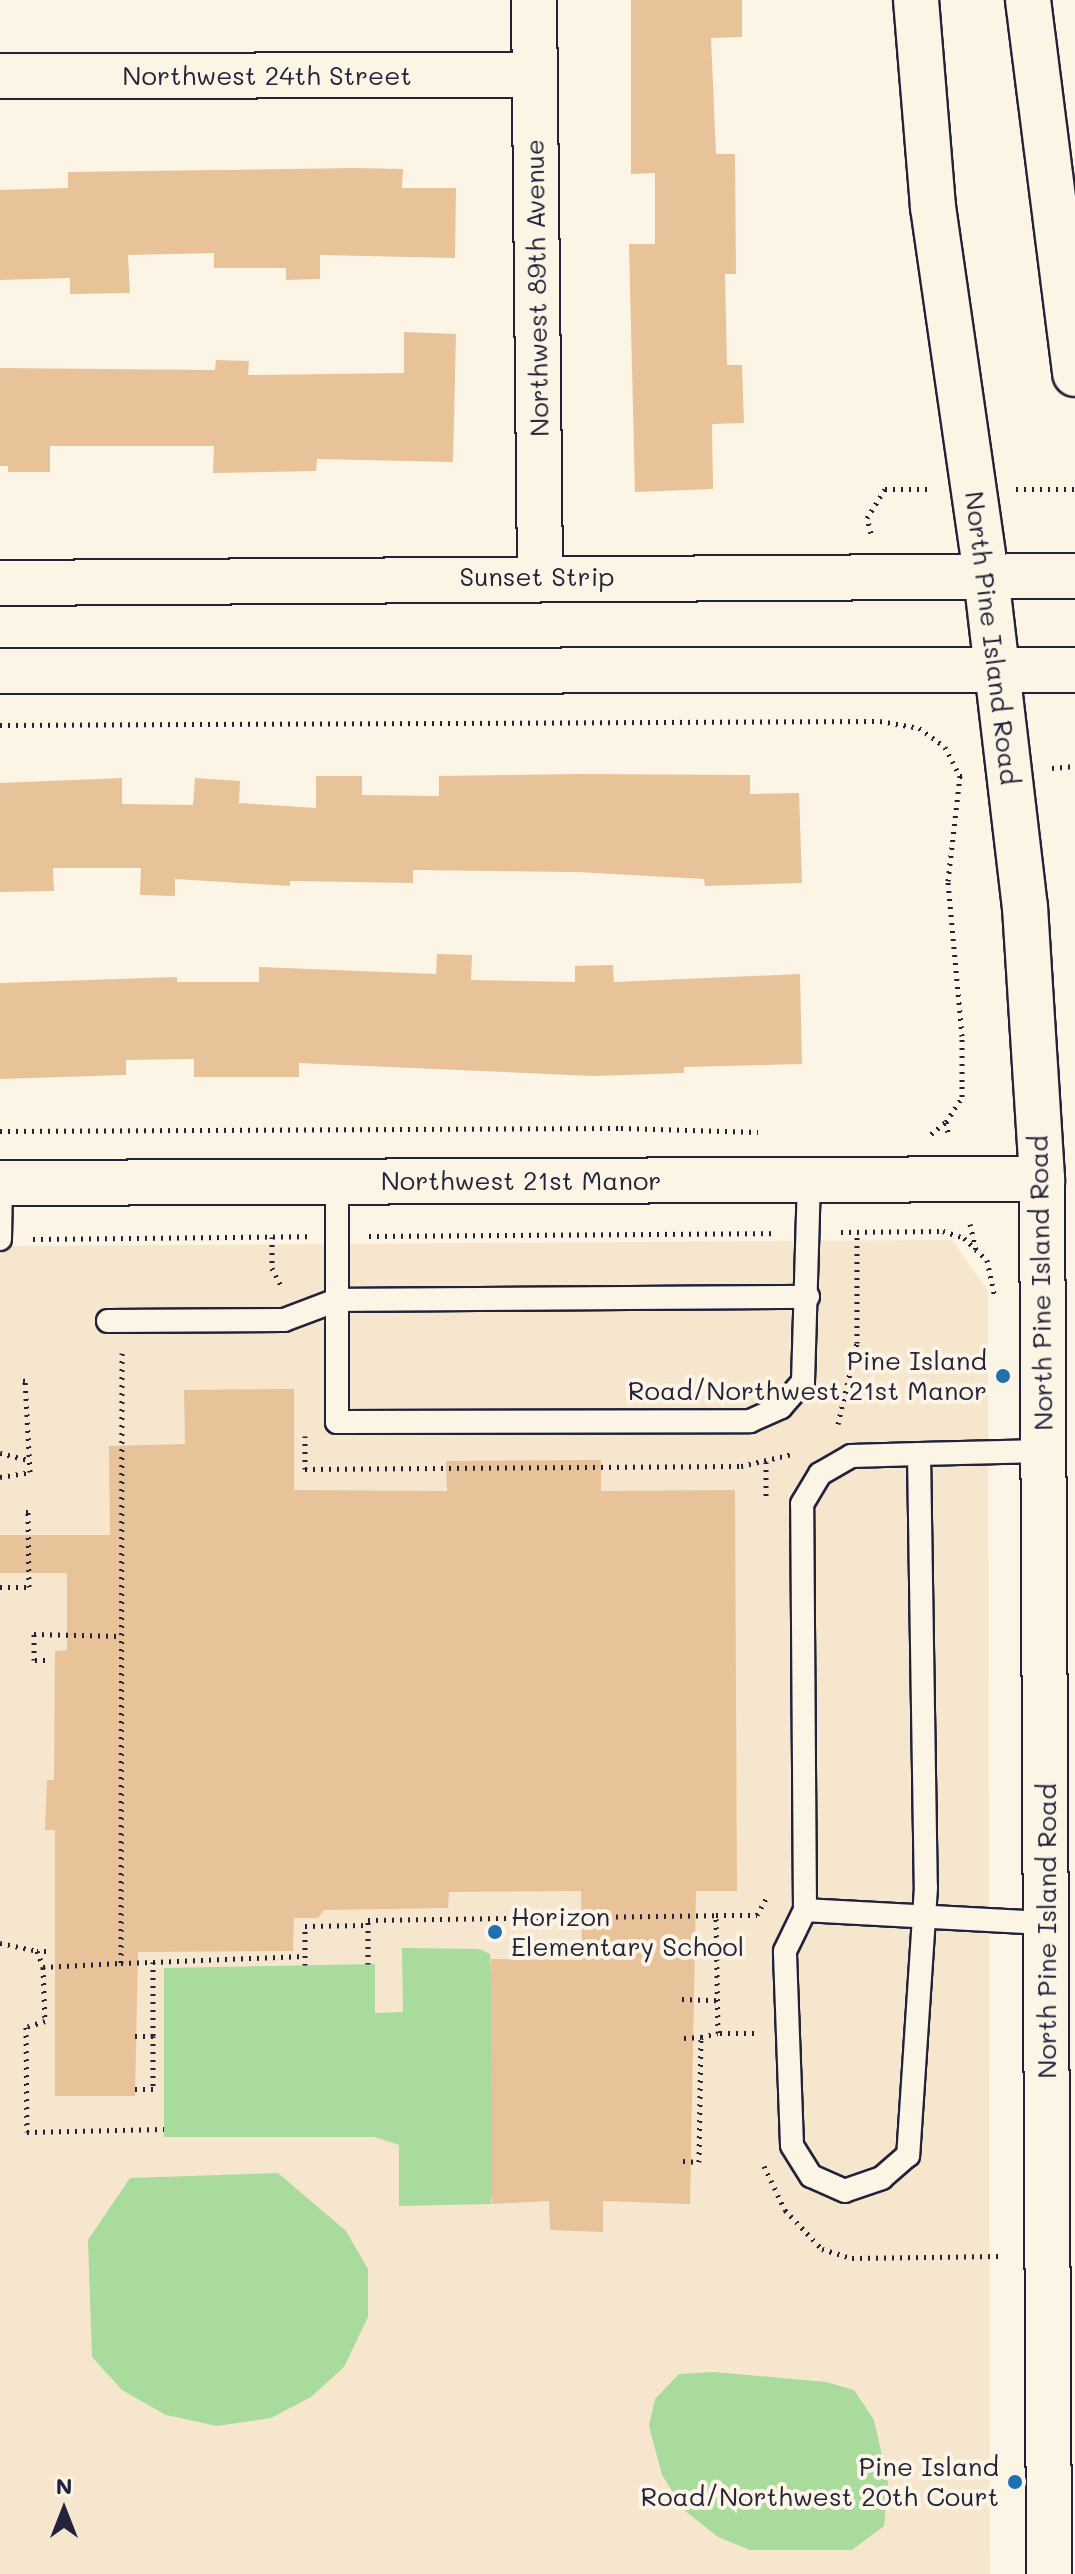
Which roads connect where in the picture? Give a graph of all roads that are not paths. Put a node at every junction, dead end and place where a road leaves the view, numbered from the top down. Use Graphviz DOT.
graph roads {
  1 [pos="534,0"];
  2 [pos="916,0"];
  3 [pos="1028,0"];
  4 [pos="535,75"];
  5 [pos="0,76"];
  6 [pos="1075,374"];
  7 [pos="986,576"];
  8 [pos="1075,576"];
  9 [pos="540,577"];
  10 [pos="0,583"];
  11 [pos="997,670"];
  12 [pos="1075,670"];
  13 [pos="0,671"];
  14 [pos="1042,1179"];
  15 [pos="809,1180"];
  16 [pos="337,1182"];
  17 [pos="0,1183"];
  18 [pos="0,1239"];
  19 [pos="808,1297"];
  20 [pos="337,1300"];
  21 [pos="115,1321"];
  22 [pos="1043,1451"];
  23 [pos="919,1454"];
  24 [pos="805,1910"];
  25 [pos="921,1918"];
  26 [pos="1047,1923"];
  27 [pos="1063,2361"];
  28 [pos="1049,2574"];
  1 -- 4 [label="street, Northwest 89th Avenue"];
  2 -- 7 [label="street, North Pine Island Road"];
  3 -- 6 [label="street"];
  4 -- 5 [label="street, Northwest 24th Street"];
  4 -- 9 [label="street, Northwest 89th Avenue"];
  7 -- 8 [label="street, Sunset Strip"];
  7 -- 9 [label="street, Sunset Strip"];
  7 -- 11 [label="street, North Pine Island Road"];
  9 -- 10 [label="street, Sunset Strip"];
  11 -- 12 [label="street"];
  11 -- 13 [label="street"];
  11 -- 14 [label="street, North Pine Island Road"];
  14 -- 15 [label="street, Northwest 21st Manor"];
  14 -- 22 [label="street, North Pine Island Road"];
  15 -- 16 [label="street, Northwest 21st Manor"];
  15 -- 19 [label="lane"];
  16 -- 17 [label="street, Northwest 21st Manor"];
  16 -- 20 [label="lane"];
  17 -- 18 [label="lane"];
  19 -- 20 [label="lane"];
  19 -- 20 [label="lane"];
  20 -- 21 [label="lane"];
  22 -- 23 [label="lane"];
  22 -- 26 [label="street, North Pine Island Road"];
  23 -- 24 [label="lane"];
  23 -- 25 [label="lane"];
  24 -- 25 [label="lane"];
  24 -- 25 [label="lane"];
  25 -- 26 [label="lane"];
  26 -- 27 [label="street, North Pine Island Road"];
  27 -- 28 [label="street, North Pine Island Road"];
}
